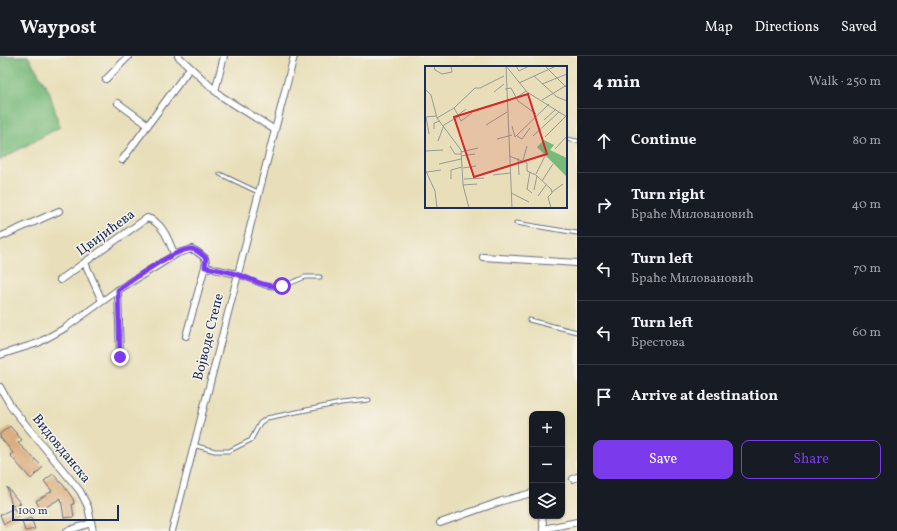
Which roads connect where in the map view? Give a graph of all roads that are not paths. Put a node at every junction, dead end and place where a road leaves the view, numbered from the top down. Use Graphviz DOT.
graph roads {
  1 [pos="129,56"];
  2 [pos="178,56"];
  3 [pos="224,56"];
  4 [pos="294,56"];
  5 [pos="190,68"];
  6 [pos="106,79"];
  7 [pos="215,91"];
  8 [pos="118,103"];
  9 [pos="148,125"];
  10 [pos="275,130"];
  11 [pos="567,139"];
  12 [pos="577,140"];
  13 [pos="122,160"];
  14 [pos="220,174"];
  15 [pos="258,192"];
  16 [pos="59,211"];
  17 [pos="516,223"];
  18 [pos="577,233"];
  19 [pos="0,237"];
  20 [pos="174,254"];
  21 [pos="483,257"];
  22 [pos="85,263"];
  23 [pos="577,263"];
  24 [pos="205,265"];
  25 [pos="237,274"];
  26 [pos="320,276"];
  27 [pos="60,280"];
  28 [pos="118,290"];
  29 [pos="102,301"];
  30 [pos="530,320"];
  31 [pos="577,332"];
  32 [pos="186,336"];
  33 [pos="0,356"];
  34 [pos="120,357"];
  35 [pos="0,387"];
  36 [pos="369,400"];
  37 [pos="194,445"];
  38 [pos="529,494"];
  39 [pos="542,519"];
  40 [pos="577,522"];
  41 [pos="91,523"];
  42 [pos="440,523"];
  43 [pos="544,530"];
  44 [pos="67,531"];
  45 [pos="93,531"];
  46 [pos="172,531"];
  1 -- 6 [label="street"];
  2 -- 5 [label="street"];
  3 -- 7 [label="street"];
  4 -- 10 [label="street, Војводе Степе"];
  5 -- 7 [label="street"];
  5 -- 9 [label="street"];
  7 -- 10 [label="street"];
  8 -- 9 [label="street"];
  9 -- 13 [label="street"];
  10 -- 15 [label="street, Војводе Степе"];
  11 -- 12 [label="lane"];
  14 -- 15 [label="lane"];
  15 -- 25 [label="street, Војводе Степе"];
  16 -- 19 [label="street"];
  17 -- 18 [label="lane"];
  20 -- 22 [label="street, Цвијићева"];
  20 -- 24 [label="street"];
  20 -- 28 [label="street"];
  21 -- 23 [label="street"];
  22 -- 27 [label="street, Цвијићева"];
  22 -- 29 [label="street"];
  24 -- 25 [label="street"];
  24 -- 32 [label="street"];
  25 -- 26 [label="lane"];
  25 -- 37 [label="street, Војводе Степе"];
  28 -- 29 [label="street"];
  28 -- 34 [label="street"];
  29 -- 33 [label="street"];
  30 -- 31 [label="lane"];
  35 -- 41 [label="street, Видовданска"];
  36 -- 37 [label="lane"];
  37 -- 46 [label="street, Војводе Степе"];
  38 -- 42 [label="street"];
  39 -- 43 [label="street"];
  40 -- 43 [label="street"];
  41 -- 44 [label="street"];
  41 -- 45 [label="street, Видовданска"];
}
